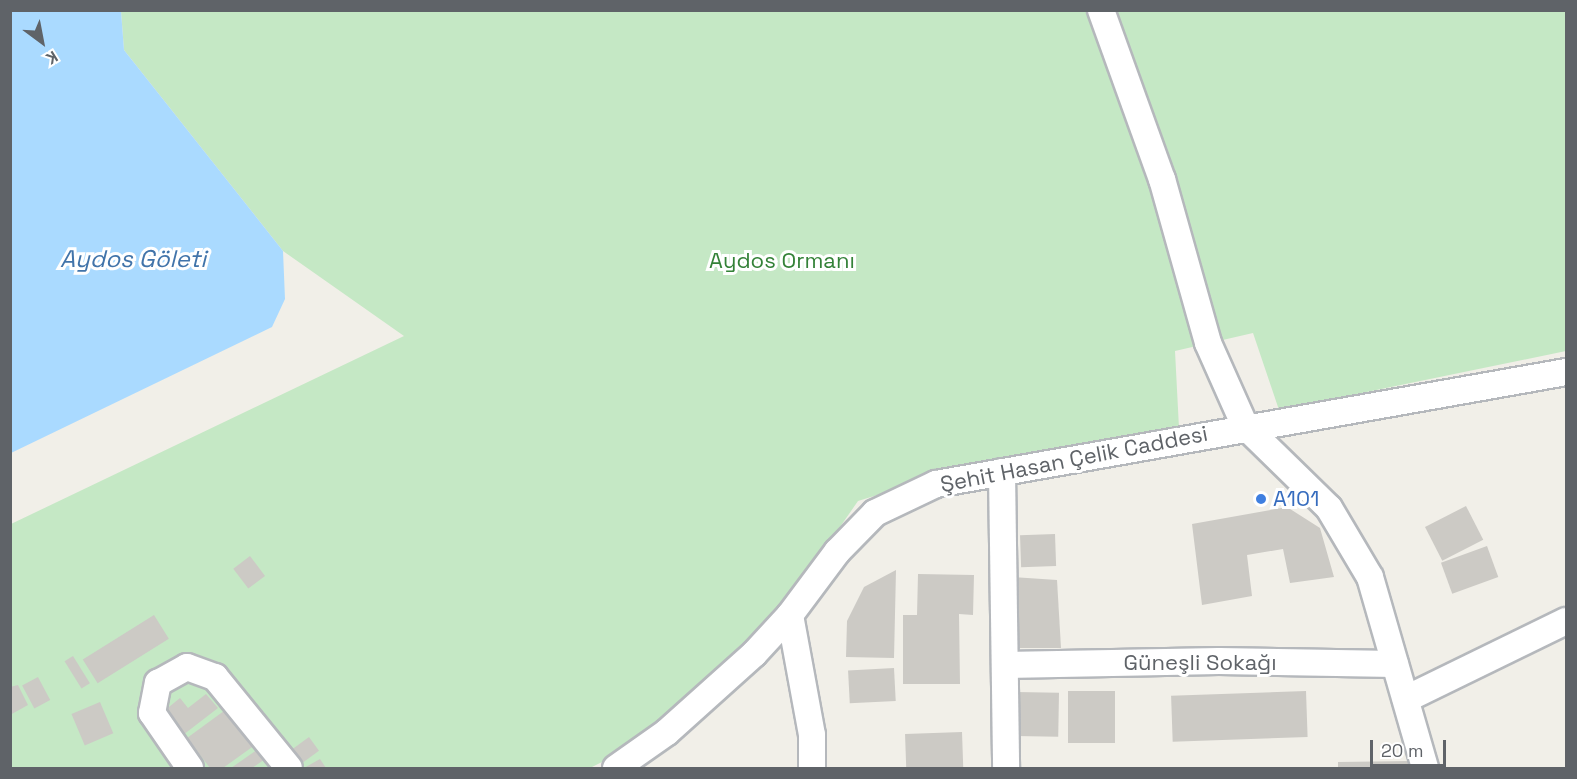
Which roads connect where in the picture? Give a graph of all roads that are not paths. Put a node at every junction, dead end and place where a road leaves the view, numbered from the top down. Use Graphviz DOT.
graph roads {
  1 [pos="1101,10"];
  2 [pos="1566,372"];
  3 [pos="1245,426"];
  4 [pos="1002,472"];
  5 [pos="790,615"];
  6 [pos="1566,621"];
  7 [pos="1395,664"];
  8 [pos="1005,665"];
  9 [pos="1406,699"];
  10 [pos="190,768"];
  11 [pos="289,768"];
  12 [pos="616,768"];
  13 [pos="813,768"];
  14 [pos="1006,768"];
  15 [pos="1425,768"];
  1 -- 3 [label="street"];
  2 -- 3 [label="street, Şehit Hasan Çelik Caddesi"];
  3 -- 4 [label="street, Şehit Hasan Çelik Caddesi"];
  3 -- 7 [label="street"];
  4 -- 5 [label="street, Şehit Hasan Çelik Caddesi"];
  4 -- 8 [label="street"];
  5 -- 12 [label="street, Şehit Hasan Çelik Caddesi"];
  5 -- 13 [label="street"];
  6 -- 9 [label="street"];
  7 -- 8 [label="street, Güneşli Sokağı"];
  7 -- 9 [label="street"];
  8 -- 14 [label="street"];
  9 -- 15 [label="street"];
  10 -- 11 [label="street"];
}
